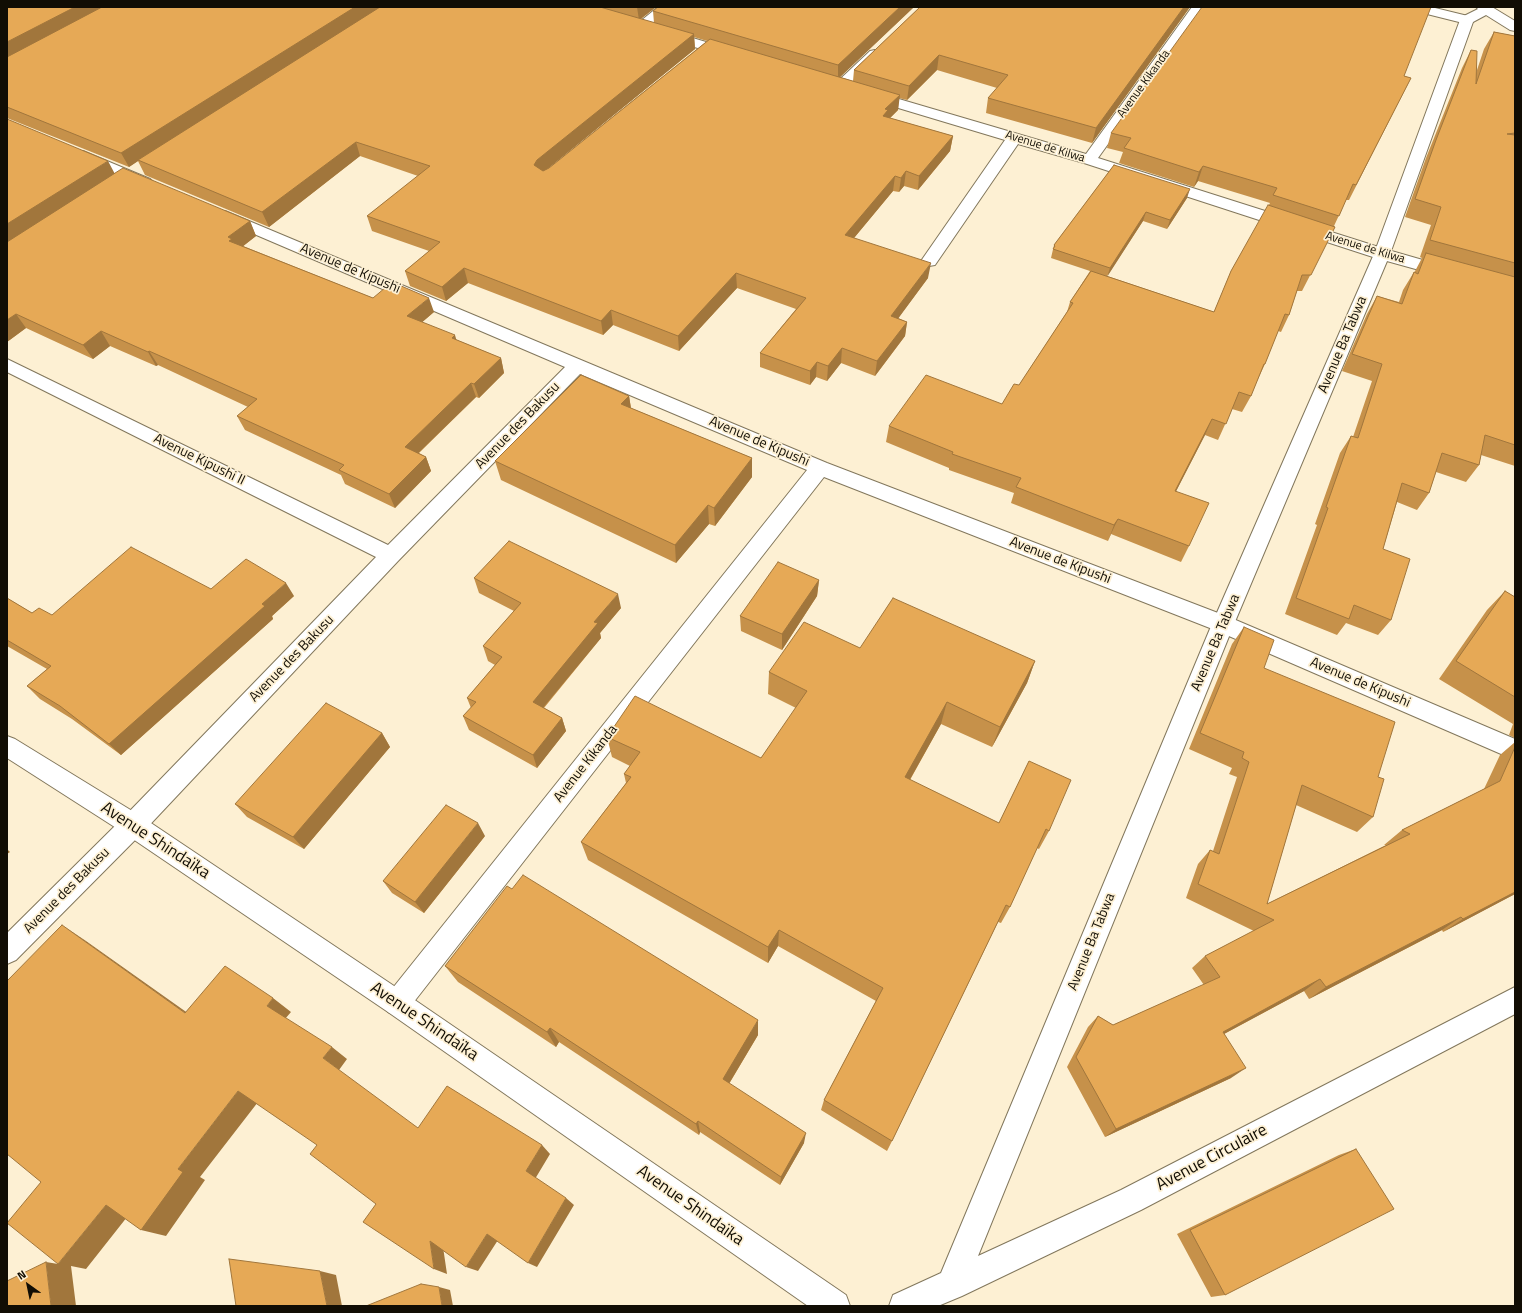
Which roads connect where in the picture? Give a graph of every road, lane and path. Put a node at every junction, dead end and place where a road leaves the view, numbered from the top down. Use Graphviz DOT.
graph roads {
  1 [pos="666,7"];
  2 [pos="1199,7"];
  3 [pos="1416,7"];
  4 [pos="1479,12"];
  5 [pos="626,22"];
  6 [pos="1515,26"];
  7 [pos="642,27"];
  8 [pos="885,44"];
  9 [pos="708,47"];
  10 [pos="696,56"];
  11 [pos="745,58"];
  12 [pos="826,82"];
  13 [pos="841,86"];
  14 [pos="1014,138"];
  15 [pos="65,148"];
  16 [pos="1089,160"];
  17 [pos="159,188"];
  18 [pos="211,210"];
  19 [pos="1382,254"];
  20 [pos="929,261"];
  21 [pos="1463,277"];
  22 [pos="7,365"];
  23 [pos="577,366"];
  24 [pos="820,468"];
  25 [pos="391,555"];
  26 [pos="1223,624"];
  27 [pos="7,746"];
  28 [pos="1515,750"];
  29 [pos="133,825"];
  30 [pos="7,951"];
  31 [pos="1515,1000"];
  32 [pos="397,1003"];
  33 [pos="951,1285"];
  34 [pos="835,1306"];
  35 [pos="904,1306"];
  1 -- 7 [label="street"];
  2 -- 16 [label="street, Avenue Kikanda"];
  3 -- 4 [label="street"];
  4 -- 6 [label="street"];
  4 -- 19 [label="street, Avenue Ba Tabwa"];
  5 -- 7 [label="street"];
  7 -- 9 [label="street"];
  8 -- 13 [label="street"];
  9 -- 10 [label="street"];
  9 -- 11 [label="street"];
  12 -- 13 [label="street, Avenue de Kilwa"];
  13 -- 14 [label="street, Avenue de Kilwa"];
  14 -- 16 [label="street, Avenue de Kilwa"];
  14 -- 20 [label="street"];
  15 -- 17 [label="street"];
  16 -- 19 [label="street, Avenue de Kilwa"];
  18 -- 23 [label="street, Avenue de Kipushi"];
  19 -- 21 [label="street, Avenue de Kilwa"];
  19 -- 26 [label="street, Avenue Ba Tabwa"];
  22 -- 25 [label="street, Avenue Kipushi II"];
  23 -- 24 [label="street, Avenue de Kipushi"];
  23 -- 25 [label="street, Avenue des Bakusu"];
  24 -- 26 [label="street, Avenue de Kipushi"];
  24 -- 32 [label="street, Avenue Kikanda"];
  25 -- 29 [label="street, Avenue des Bakusu"];
  26 -- 28 [label="street, Avenue de Kipushi"];
  26 -- 33 [label="street, Avenue Ba Tabwa"];
  27 -- 29 [label="street, Avenue Shindaïka"];
  29 -- 30 [label="street, Avenue des Bakusu"];
  29 -- 32 [label="street, Avenue Shindaïka"];
  31 -- 33 [label="street, Avenue Circulaire"];
  32 -- 34 [label="street, Avenue Shindaïka"];
  33 -- 35 [label="street, Avenue Circulaire"];
}
